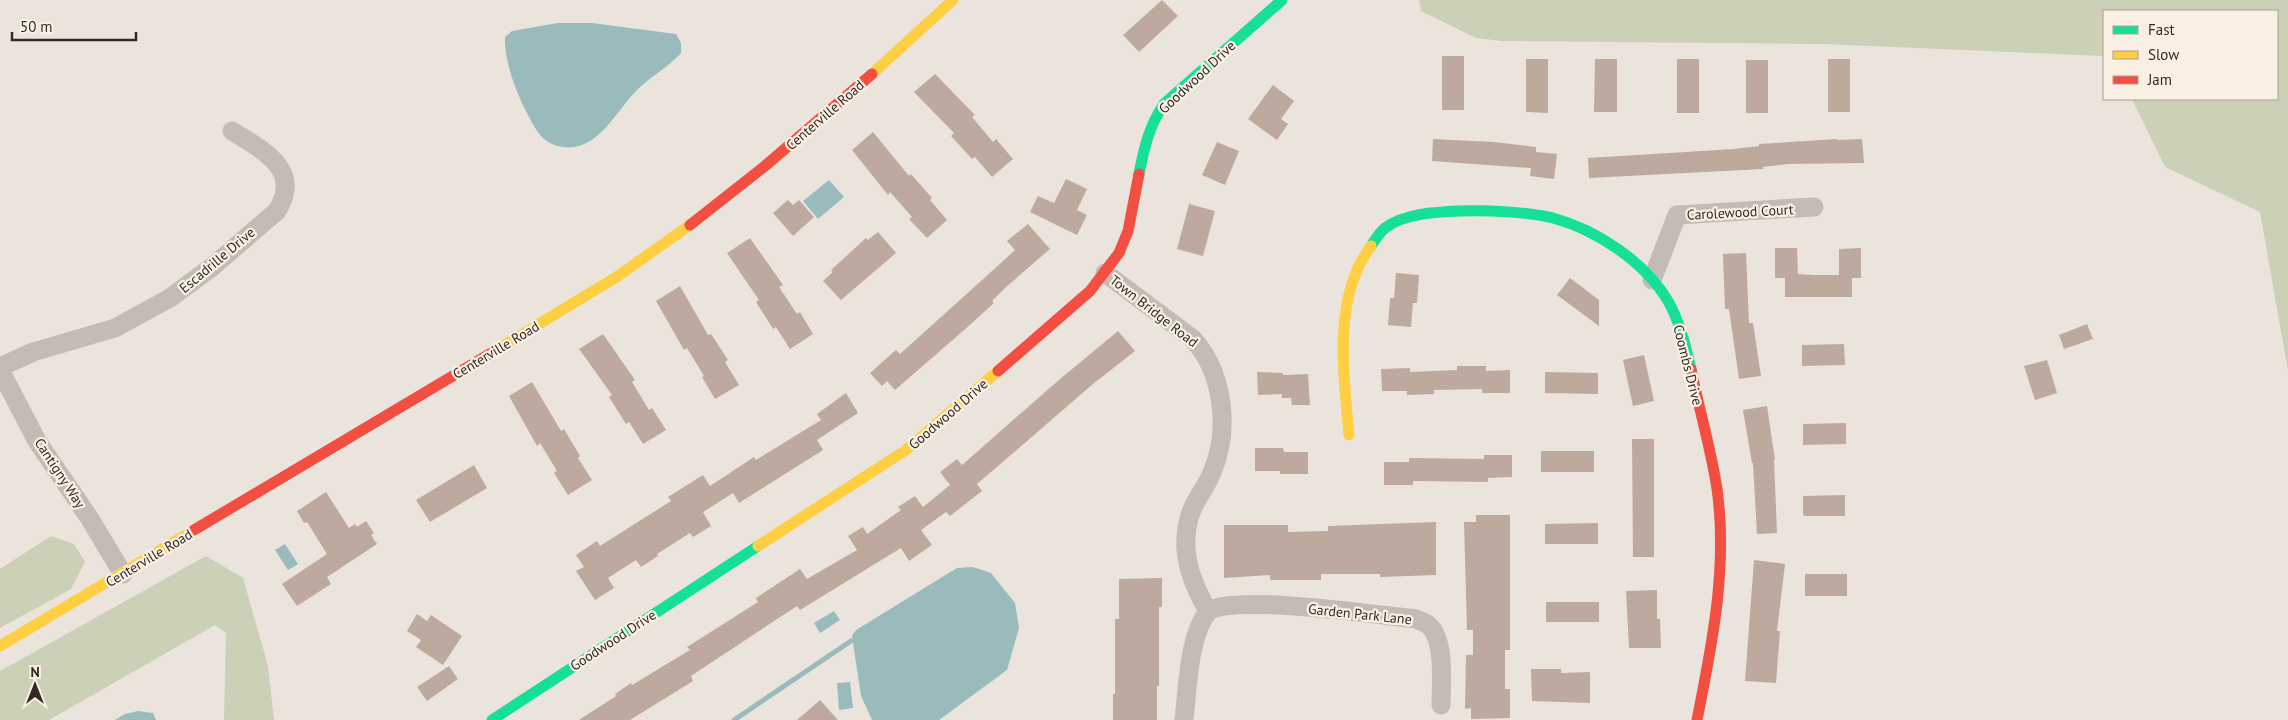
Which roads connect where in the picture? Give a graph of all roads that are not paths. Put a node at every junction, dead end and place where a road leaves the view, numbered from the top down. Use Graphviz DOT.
graph roads {
  1 [pos="953,0"];
  2 [pos="1282,0"];
  3 [pos="232,131"];
  4 [pos="1814,208"];
  5 [pos="1105,273"];
  6 [pos="1652,280"];
  7 [pos="0,367"];
  8 [pos="1348,435"];
  9 [pos="123,574"];
  10 [pos="1208,611"];
  11 [pos="0,646"];
  12 [pos="1441,705"];
  13 [pos="492,720"];
  14 [pos="1184,720"];
  15 [pos="1698,720"];
  1 -- 9 [label="street, Centerville Road"];
  2 -- 5 [label="street, Goodwood Drive"];
  3 -- 7 [label="street, Escadrille Drive"];
  4 -- 6 [label="street, Carolewood Court"];
  5 -- 10 [label="street, Town Bridge Road"];
  5 -- 13 [label="street, Goodwood Drive"];
  6 -- 8 [label="street, Coombs Drive"];
  6 -- 15 [label="street, Coombs Drive"];
  7 -- 9 [label="street, Cantigny Way"];
  9 -- 11 [label="street, Centerville Road"];
  10 -- 12 [label="street, Garden Park Lane"];
  10 -- 14 [label="street"];
}
